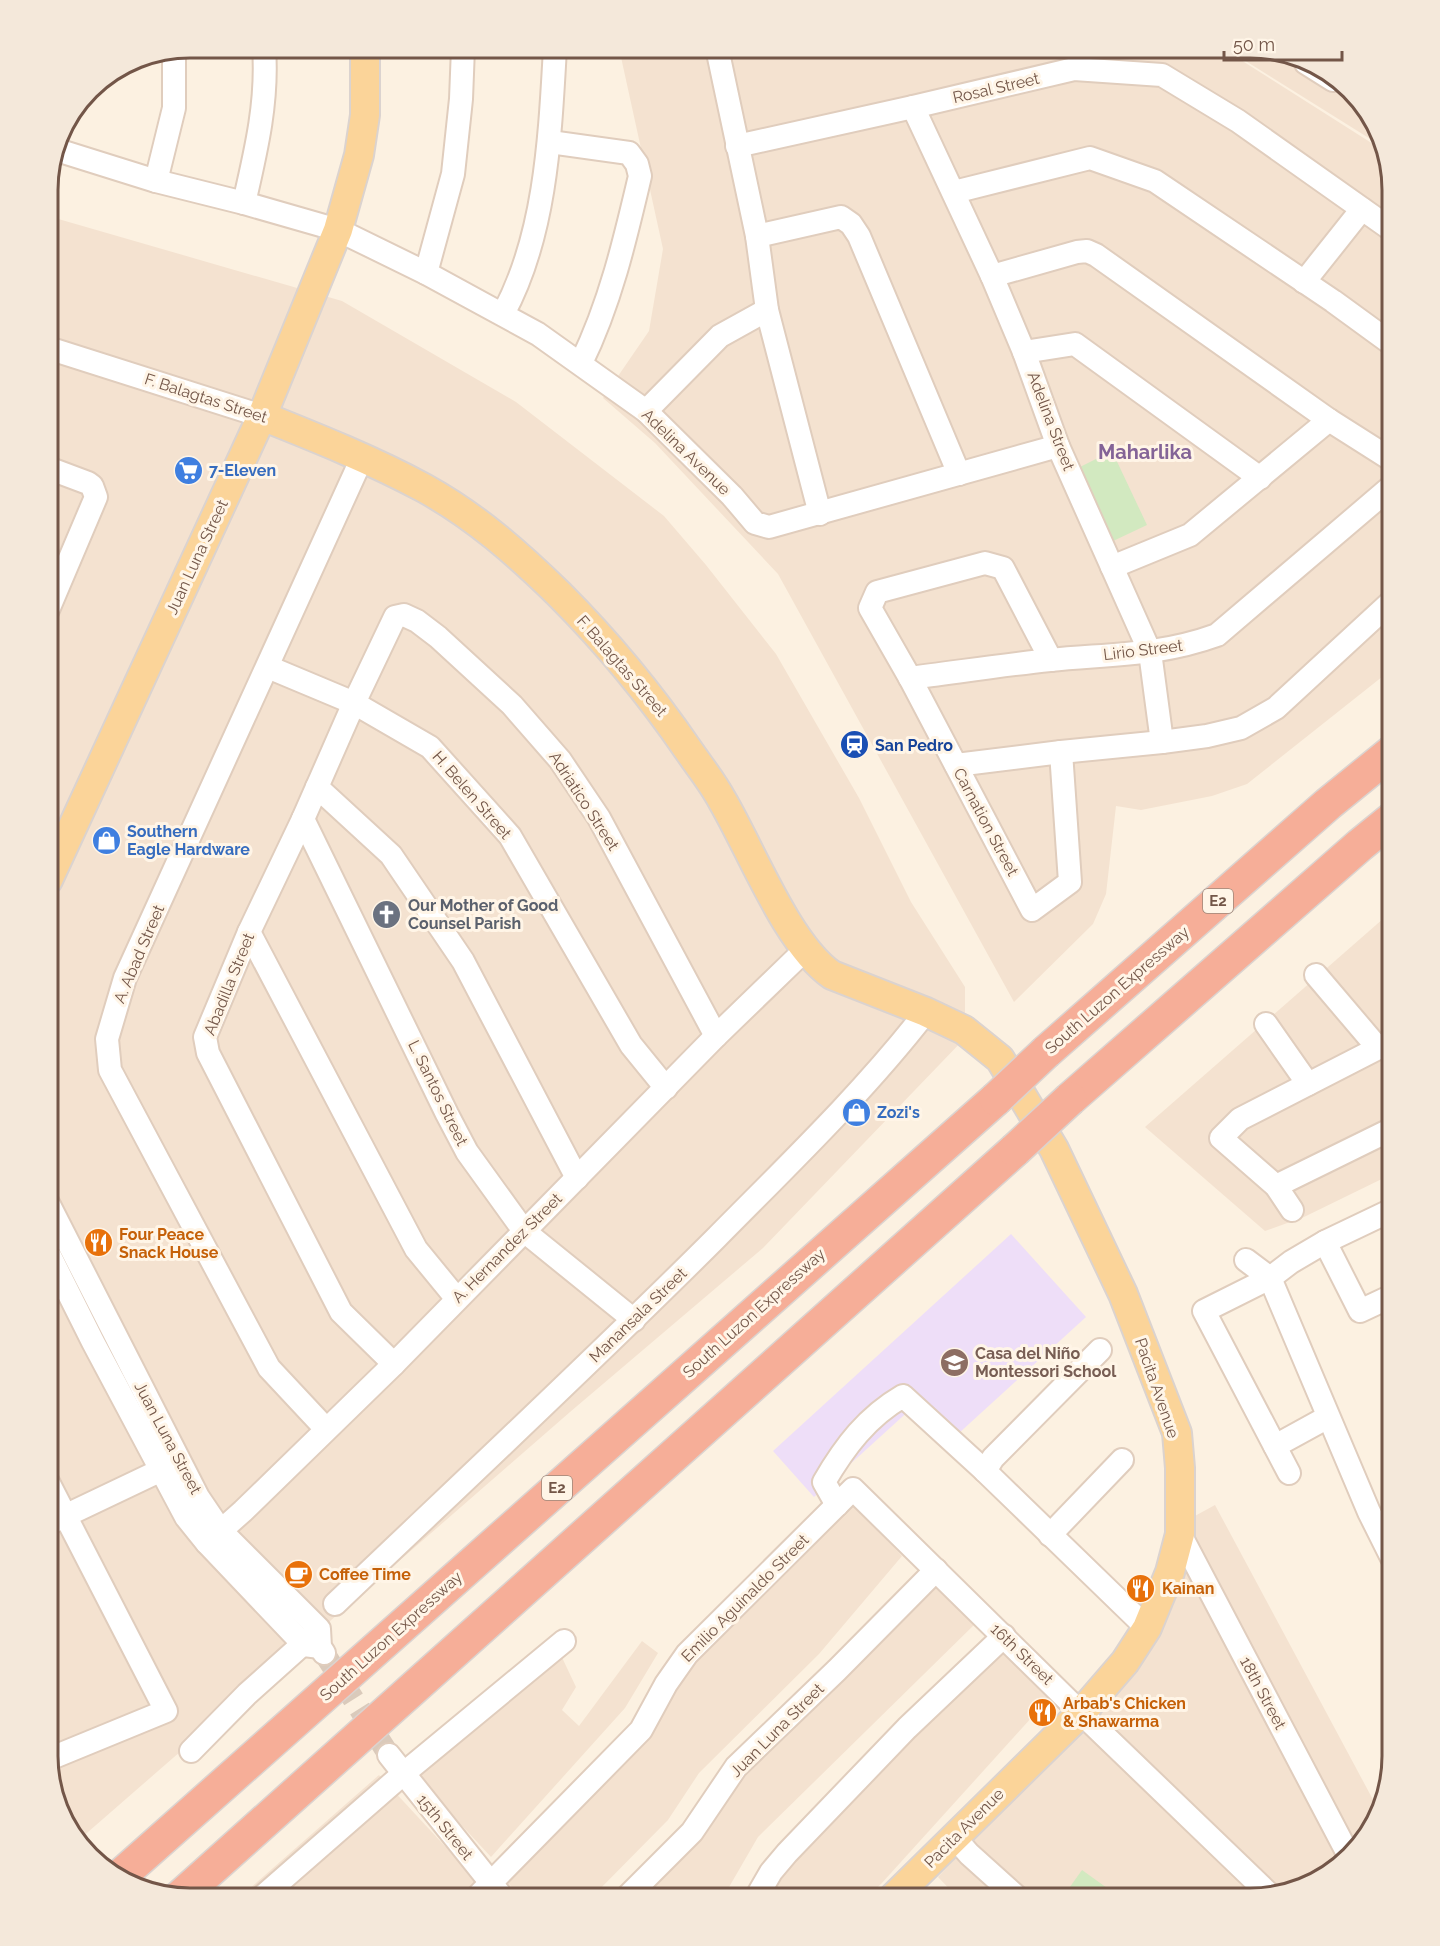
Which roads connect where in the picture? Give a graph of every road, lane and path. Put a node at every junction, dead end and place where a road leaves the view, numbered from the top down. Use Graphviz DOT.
graph roads {
  1 [pos="265,58"];
  2 [pos="365,58"];
  3 [pos="463,58"];
  4 [pos="554,58"];
  5 [pos="719,58"];
  6 [pos="174,60"];
  7 [pos="913,107"];
  8 [pos="550,142"];
  9 [pos="737,146"];
  10 [pos="65,152"];
  11 [pos="156,181"];
  12 [pos="954,192"];
  13 [pos="244,203"];
  14 [pos="1362,209"];
  15 [pos="1382,223"];
  16 [pos="338,230"];
  17 [pos="757,236"];
  18 [pos="426,273"];
  19 [pos="992,276"];
  20 [pos="1305,282"];
  21 [pos="767,310"];
  22 [pos="503,314"];
  23 [pos="1382,337"];
  24 [pos="59,351"];
  25 [pos="1024,352"];
  26 [pos="581,363"];
  27 [pos="646,411"];
  28 [pos="262,416"];
  29 [pos="1329,420"];
  30 [pos="1059,446"];
  31 [pos="1382,454"];
  32 [pos="362,458"];
  33 [pos="59,472"];
  34 [pos="959,474"];
  35 [pos="1260,478"];
  36 [pos="1382,495"];
  37 [pos="820,514"];
  38 [pos="1112,567"];
  39 [pos="59,586"];
  40 [pos="1382,610"];
  41 [pos="395,617"];
  42 [pos="1150,652"];
  43 [pos="1051,660"];
  44 [pos="268,667"];
  45 [pos="910,678"];
  46 [pos="354,703"];
  47 [pos="1162,742"];
  48 [pos="1061,752"];
  49 [pos="1382,760"];
  50 [pos="956,765"];
  51 [pos="317,787"];
  52 [pos="303,819"];
  53 [pos="1382,827"];
  54 [pos="59,857"];
  55 [pos="249,932"];
  56 [pos="805,950"];
  57 [pos="1316,975"];
  58 [pos="926,1012"];
  59 [pos="1266,1024"];
  60 [pos="716,1036"];
  61 [pos="1382,1042"];
  62 [pos="1382,1047"];
  63 [pos="1308,1084"];
  64 [pos="666,1088"];
  65 [pos="1382,1134"];
  66 [pos="1054,1149"];
  67 [pos="577,1178"];
  68 [pos="1275,1185"];
  69 [pos="1292,1210"];
  70 [pos="1382,1215"];
  71 [pos="58,1225"];
  72 [pos="524,1231"];
  73 [pos="1325,1242"];
  74 [pos="1246,1260"];
  75 [pos="58,1270"];
  76 [pos="1270,1278"];
  77 [pos="457,1299"];
  78 [pos="1382,1301"];
  79 [pos="634,1320"];
  80 [pos="1100,1350"];
  81 [pos="394,1364"];
  82 [pos="1328,1417"];
  83 [pos="326,1430"];
  84 [pos="1275,1446"];
  85 [pos="1122,1460"];
  86 [pos="170,1466"];
  87 [pos="985,1470"];
  88 [pos="1288,1473"];
  89 [pos="854,1489"];
  90 [pos="837,1505"];
  91 [pos="58,1519"];
  92 [pos="58,1522"];
  93 [pos="1180,1534"];
  94 [pos="1050,1535"];
  95 [pos="214,1537"];
  96 [pos="1382,1537"];
  97 [pos="936,1570"];
  98 [pos="335,1604"];
  99 [pos="1147,1628"];
  100 [pos="1004,1636"];
  101 [pos="564,1641"];
  102 [pos="1081,1713"];
  103 [pos="192,1751"];
  104 [pos="58,1755"];
  105 [pos="388,1755"];
  106 [pos="403,1774"];
  107 [pos="955,1838"];
  108 [pos="1344,1847"];
  109 [pos="126,1871"];
  110 [pos="1261,1887"];
  111 [pos="190,1888"];
  112 [pos="272,1888"];
  113 [pos="485,1888"];
  114 [pos="494,1888"];
  115 [pos="636,1888"];
  116 [pos="762,1888"];
  117 [pos="904,1888"];
  118 [pos="1007,1888"];
  1 -- 13 [label="street"];
  2 -- 16 [label="main road, Juan Luna Street"];
  3 -- 18 [label="street"];
  4 -- 8 [label="street"];
  5 -- 9 [label="street"];
  6 -- 11 [label="street"];
  7 -- 9 [label="street, Rosal Street"];
  7 -- 12 [label="street, Adelina Street"];
  7 -- 14 [label="street, Rosal Street"];
  8 -- 22 [label="street"];
  8 -- 26 [label="street"];
  9 -- 17 [label="street"];
  10 -- 11 [label="street, Adelina Avenue"];
  11 -- 13 [label="street, Adelina Avenue"];
  12 -- 19 [label="street, Adelina Street"];
  12 -- 20 [label="street"];
  13 -- 16 [label="street, Adelina Avenue"];
  14 -- 15 [label="street, Rosal Street"];
  14 -- 20 [label="street"];
  16 -- 18 [label="street, Adelina Avenue"];
  16 -- 28 [label="main road, Juan Luna Street"];
  17 -- 21 [label="street"];
  17 -- 34 [label="street"];
  18 -- 22 [label="street, Adelina Avenue"];
  19 -- 25 [label="street, Adelina Street"];
  19 -- 29 [label="street"];
  20 -- 23 [label="street"];
  21 -- 27 [label="street"];
  21 -- 37 [label="street"];
  22 -- 26 [label="street, Adelina Avenue"];
  24 -- 28 [label="street, F. Balagtas Street"];
  25 -- 30 [label="street, Adelina Street"];
  25 -- 35 [label="street"];
  26 -- 27 [label="street, Adelina Avenue"];
  27 -- 37 [label="street, Adelina Avenue"];
  28 -- 32 [label="main road, F. Balagtas Street"];
  28 -- 54 [label="main road, Juan Luna Street"];
  29 -- 31 [label="street"];
  29 -- 35 [label="street"];
  30 -- 34 [label="street, Adelina Avenue"];
  30 -- 38 [label="street, Adelina Street"];
  32 -- 44 [label="street, A. Abad Street"];
  32 -- 56 [label="main road, F. Balagtas Street"];
  33 -- 39 [label="street"];
  34 -- 37 [label="street, Adelina Avenue"];
  35 -- 38 [label="street"];
  36 -- 42 [label="street, Lirio Street"];
  38 -- 42 [label="street, Adelina Street"];
  40 -- 47 [label="street"];
  41 -- 46 [label="street, Abadilla Street"];
  41 -- 60 [label="street, Adriatico Street"];
  42 -- 43 [label="street, Lirio Street"];
  42 -- 47 [label="street, Adelina Street"];
  43 -- 45 [label="street, Lirio Street"];
  43 -- 45 [label="street, Carnation Street"];
  44 -- 46 [label="street, H. Belen Street"];
  44 -- 83 [label="street, A. Abad Street"];
  45 -- 50 [label="street, Carnation Street"];
  46 -- 51 [label="street, Abadilla Street"];
  46 -- 64 [label="street, H. Belen Street"];
  47 -- 48 [label="street"];
  48 -- 50 [label="street"];
  48 -- 50 [label="street, Carnation Street"];
  49 -- 109 [label="highway, South Luzon Expressway / E2, bridge"];
  51 -- 52 [label="street, Abadilla Street"];
  51 -- 67 [label="street"];
  52 -- 55 [label="street, Abadilla Street"];
  52 -- 72 [label="street, L. Santos Street"];
  53 -- 111 [label="highway, bridge"];
  55 -- 77 [label="street"];
  55 -- 81 [label="street, Abadilla Street"];
  56 -- 58 [label="main road, F. Balagtas Street"];
  56 -- 60 [label="street, A. Hernandez Street"];
  57 -- 61 [label="street"];
  58 -- 66 [label="main road, F. Balagtas Street"];
  58 -- 79 [label="street, Manansala Street"];
  59 -- 63 [label="street"];
  60 -- 64 [label="street, A. Hernandez Street"];
  62 -- 63 [label="street"];
  63 -- 68 [label="street"];
  64 -- 67 [label="street, A. Hernandez Street"];
  65 -- 68 [label="street"];
  66 -- 93 [label="main road, Pacita Avenue"];
  67 -- 72 [label="street, A. Hernandez Street"];
  68 -- 69 [label="street"];
  70 -- 73 [label="street"];
  71 -- 86 [label="street, Juan Luna Street"];
  72 -- 77 [label="street, A. Hernandez Street"];
  72 -- 79 [label="street, L. Santos Street"];
  73 -- 76 [label="street"];
  73 -- 78 [label="street"];
  74 -- 76 [label="street"];
  75 -- 86 [label="street, Juan Luna Street"];
  76 -- 82 [label="street"];
  76 -- 84 [label="street"];
  77 -- 81 [label="street, A. Hernandez Street"];
  79 -- 98 [label="street, Manansala Street"];
  80 -- 87 [label="street"];
  81 -- 83 [label="street, A. Hernandez Street"];
  82 -- 84 [label="street"];
  82 -- 96 [label="street"];
  83 -- 95 [label="street, A. Hernandez Street"];
  84 -- 88 [label="street"];
  85 -- 94 [label="street"];
  86 -- 91 [label="street"];
  86 -- 95 [label="street, Juan Luna Street"];
  87 -- 90 [label="street"];
  87 -- 94 [label="street"];
  89 -- 90 [label="street, Emilio Aguinaldo Street"];
  89 -- 97 [label="street, 16th Street"];
  90 -- 114 [label="street, Emilio Aguinaldo Street"];
  92 -- 104 [label="street"];
  93 -- 99 [label="main road, Pacita Avenue"];
  93 -- 108 [label="street, 18th Street"];
  94 -- 99 [label="street"];
  95 -- 103 [label="street, Juan Luna Street"];
  97 -- 100 [label="street, 16th Street"];
  97 -- 115 [label="street, Juan Luna Street"];
  99 -- 102 [label="main road, Pacita Avenue"];
  100 -- 102 [label="street, 16th Street"];
  100 -- 116 [label="street"];
  101 -- 106 [label="street"];
  102 -- 107 [label="main road, Pacita Avenue"];
  102 -- 110 [label="street, 16th Street"];
  105 -- 106 [label="street, 15th Street"];
  106 -- 112 [label="street"];
  106 -- 113 [label="street, 15th Street"];
  107 -- 117 [label="main road, Pacita Avenue"];
  107 -- 118 [label="street"];
}
